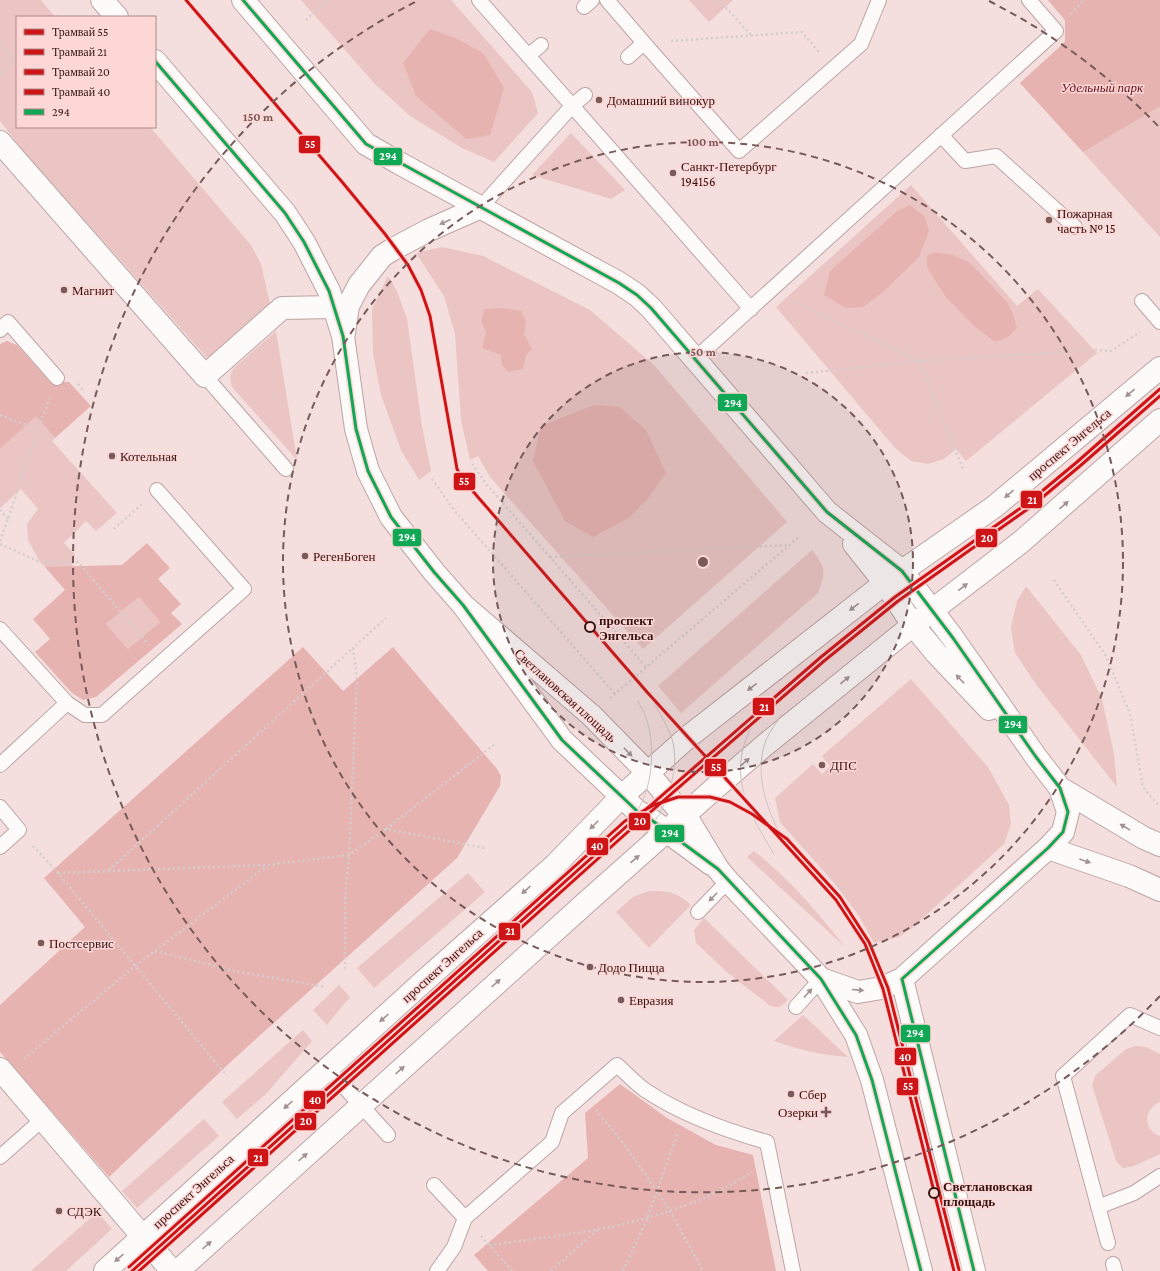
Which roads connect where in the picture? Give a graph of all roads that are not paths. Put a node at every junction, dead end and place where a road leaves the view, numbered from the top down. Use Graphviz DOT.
graph roads {
  1 [pos="102,0"];
  2 [pos="243,0"];
  3 [pos="479,0"];
  4 [pos="607,0"];
  5 [pos="878,0"];
  6 [pos="1029,0"];
  7 [pos="116,16"];
  8 [pos="644,43"];
  9 [pos="541,45"];
  10 [pos="528,56"];
  11 [pos="628,57"];
  12 [pos="156,62"];
  13 [pos="585,95"];
  14 [pos="572,106"];
  15 [pos="941,135"];
  16 [pos="0,142"];
  17 [pos="481,207"];
  18 [pos="1075,227"];
  19 [pos="1142,301"];
  20 [pos="334,307"];
  21 [pos="751,308"];
  22 [pos="1160,322"];
  23 [pos="0,330"];
  24 [pos="343,336"];
  25 [pos="695,359"];
  26 [pos="1160,368"];
  27 [pos="206,376"];
  28 [pos="57,378"];
  29 [pos="1160,420"];
  30 [pos="286,469"];
  31 [pos="157,490"];
  32 [pos="893,577"];
  33 [pos="463,605"];
  34 [pos="932,611"];
  35 [pos="913,625"];
  36 [pos="0,629"];
  37 [pos="67,703"];
  38 [pos="1036,757"];
  39 [pos="0,765"];
  40 [pos="647,772"];
  41 [pos="1060,788"];
  42 [pos="621,797"];
  43 [pos="0,807"];
  44 [pos="684,815"];
  45 [pos="666,832"];
  46 [pos="1160,845"];
  47 [pos="0,847"];
  48 [pos="1048,848"];
  49 [pos="723,875"];
  50 [pos="1160,890"];
  51 [pos="698,912"];
  52 [pos="821,978"];
  53 [pos="902,979"];
  54 [pos="796,1007"];
  55 [pos="1160,1028"];
  56 [pos="328,1069"];
  57 [pos="3,1072"];
  58 [pos="361,1105"];
  59 [pos="43,1119"];
  60 [pos="388,1134"];
  61 [pos="0,1157"];
  62 [pos="1160,1176"];
  63 [pos="434,1185"];
  64 [pos="1098,1207"];
  65 [pos="464,1218"];
  66 [pos="143,1237"];
  67 [pos="1108,1243"];
  68 [pos="105,1271"];
  69 [pos="172,1271"];
  70 [pos="178,1271"];
  71 [pos="436,1271"];
  72 [pos="793,1271"];
  73 [pos="921,1271"];
  74 [pos="974,1271"];
  1 -- 7 [label="main road"];
  2 -- 17 [label="main road"];
  3 -- 10 [label="lane"];
  4 -- 8 [label="lane"];
  5 -- 8 [label="lane"];
  6 -- 15 [label="lane"];
  8 -- 11 [label="lane"];
  9 -- 10 [label="lane"];
  10 -- 14 [label="lane"];
  12 -- 20 [label="main road"];
  13 -- 14 [label="lane"];
  14 -- 17 [label="lane"];
  14 -- 21 [label="lane"];
  15 -- 18 [label="lane"];
  15 -- 21 [label="lane"];
  16 -- 27 [label="main road"];
  17 -- 24 [label="main road, one-way"];
  17 -- 25 [label="main road"];
  19 -- 22 [label="lane"];
  20 -- 24 [label="main road"];
  20 -- 27 [label="main road"];
  21 -- 25 [label="lane"];
  23 -- 28 [label="lane"];
  24 -- 33 [label="main road, Светлановская площадь"];
  25 -- 32 [label="main road"];
  26 -- 32 [label="main road, проспект Энгельса, one-way"];
  27 -- 30 [label="lane"];
  34 -- 29 [label="main road, one-way"];
  31 -- 37 [label="lane"];
  32 -- 34 [label="main road, Светлановская площадь"];
  32 -- 35 [label="main road"];
  32 -- 40 [label="main road, проспект Энгельса, one-way"];
  33 -- 40 [label="main road, Светлановская площадь, one-way"];
  33 -- 42 [label="main road, Светлановская площадь"];
  34 -- 35 [label="main road"];
  34 -- 38 [label="main road, Светлановская площадь"];
  38 -- 35 [label="main road, one-way"];
  44 -- 35 [label="main road, one-way"];
  36 -- 37 [label="lane"];
  37 -- 39 [label="lane"];
  38 -- 41 [label="main road, Светлановская площадь"];
  40 -- 42 [label="main road, проспект Энгельса"];
  40 -- 44 [label="main road, Светлановская площадь"];
  46 -- 41 [label="main road, one-way"];
  41 -- 48 [label="main road, Светлановская площадь"];
  42 -- 45 [label="main road, Светлановская площадь"];
  42 -- 56 [label="main road, проспект Энгельса, one-way"];
  43 -- 47 [label="lane"];
  44 -- 45 [label="main road"];
  44 -- 49 [label="main road, Светлановская площадь"];
  45 -- 49 [label="main road, Светлановская площадь"];
  58 -- 45 [label="main road, one-way"];
  48 -- 50 [label="main road, one-way"];
  48 -- 53 [label="main road, Светлановская площадь"];
  49 -- 51 [label="lane, one-way"];
  49 -- 52 [label="main road, Светлановская площадь"];
  52 -- 53 [label="main road, Светлановская площадь, one-way"];
  54 -- 52 [label="lane, one-way"];
  52 -- 73 [label="main road"];
  53 -- 74 [label="main road"];
  55 -- 64 [label="lane"];
  56 -- 58 [label="lane"];
  56 -- 66 [label="main road, проспект Энгельса, one-way"];
  57 -- 59 [label="main road"];
  58 -- 60 [label="lane"];
  70 -- 58 [label="main road, one-way"];
  59 -- 61 [label="lane"];
  59 -- 66 [label="main road"];
  62 -- 64 [label="lane"];
  63 -- 65 [label="lane"];
  64 -- 67 [label="lane"];
  65 -- 71 [label="lane"];
  65 -- 72 [label="lane"];
  66 -- 68 [label="main road, проспект Энгельса, one-way"];
  66 -- 69 [label="main road"];
}
